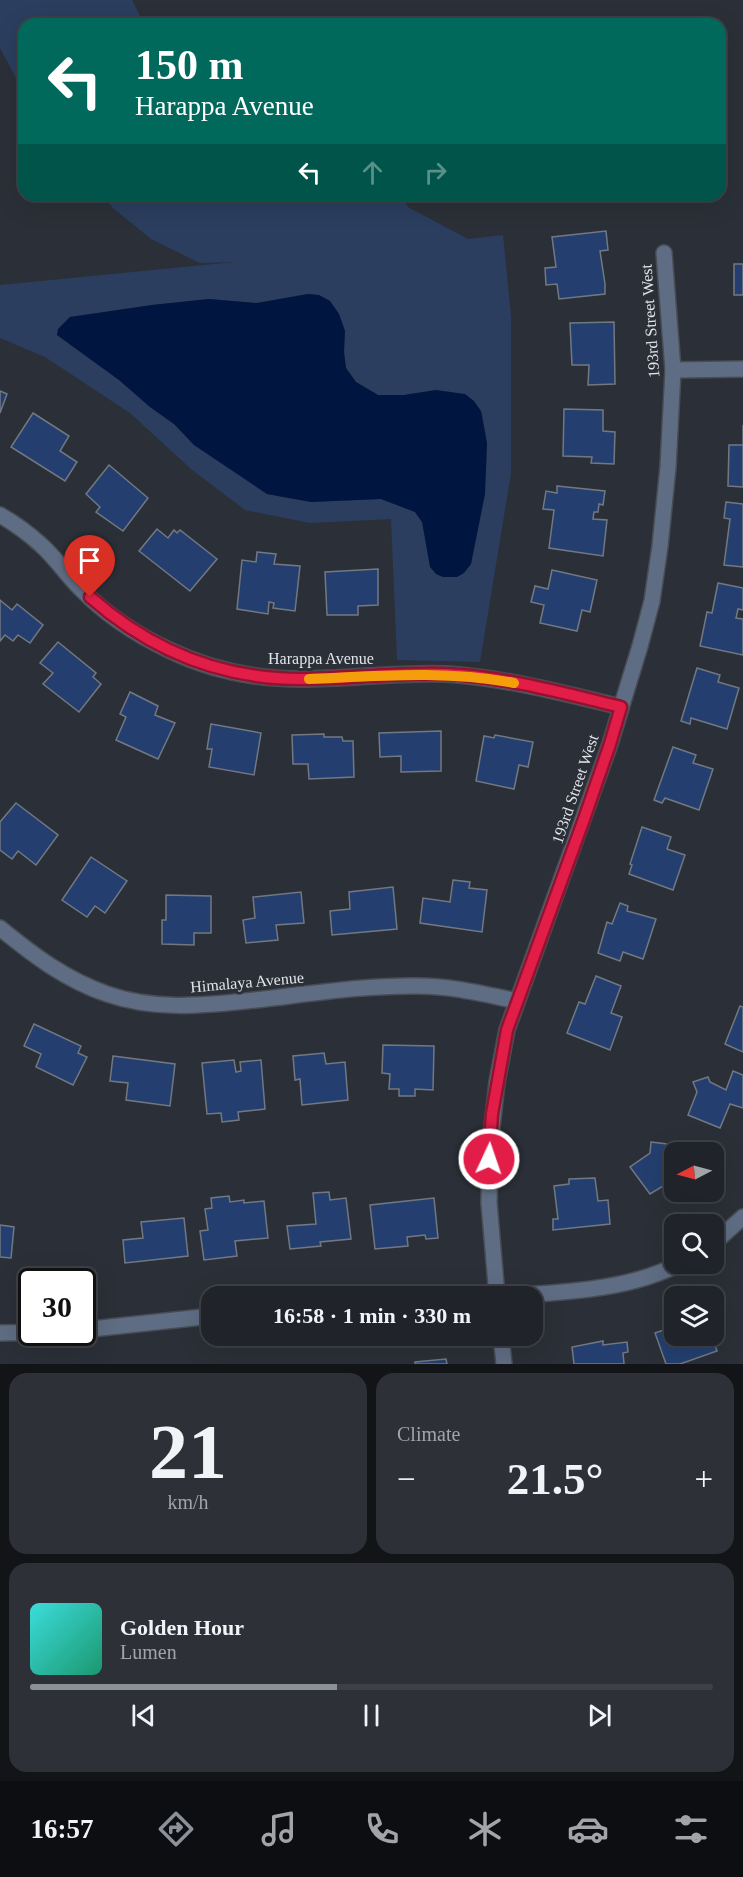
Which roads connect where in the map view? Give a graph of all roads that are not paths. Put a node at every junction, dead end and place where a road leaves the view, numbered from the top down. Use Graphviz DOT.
graph roads {
  1 [pos="664,253"];
  2 [pos="743,369"];
  3 [pos="673,370"];
  4 [pos="0,514"];
  5 [pos="621,707"];
  6 [pos="0,928"];
  7 [pos="517,1001"];
  8 [pos="743,1217"];
  9 [pos="724,1234"];
  10 [pos="664,1270"];
  11 [pos="495,1286"];
  12 [pos="543,1292"];
  13 [pos="201,1317"];
  14 [pos="96,1328"];
  15 [pos="0,1333"];
  16 [pos="18,1333"];
  17 [pos="502,1346"];
  18 [pos="504,1364"];
  1 -- 3 [label="street, 193rd Street West"];
  2 -- 3 [label="street"];
  3 -- 5 [label="street, 193rd Street West"];
  4 -- 5 [label="street, Harappa Avenue"];
  5 -- 7 [label="street, 193rd Street West"];
  6 -- 7 [label="street, Himalaya Avenue"];
  7 -- 11 [label="street, 193rd Street West"];
  8 -- 9 [label="street"];
  10 -- 12 [label="street"];
  13 -- 14 [label="street"];
  15 -- 16 [label="street"];
  17 -- 18 [label="street"];
}
